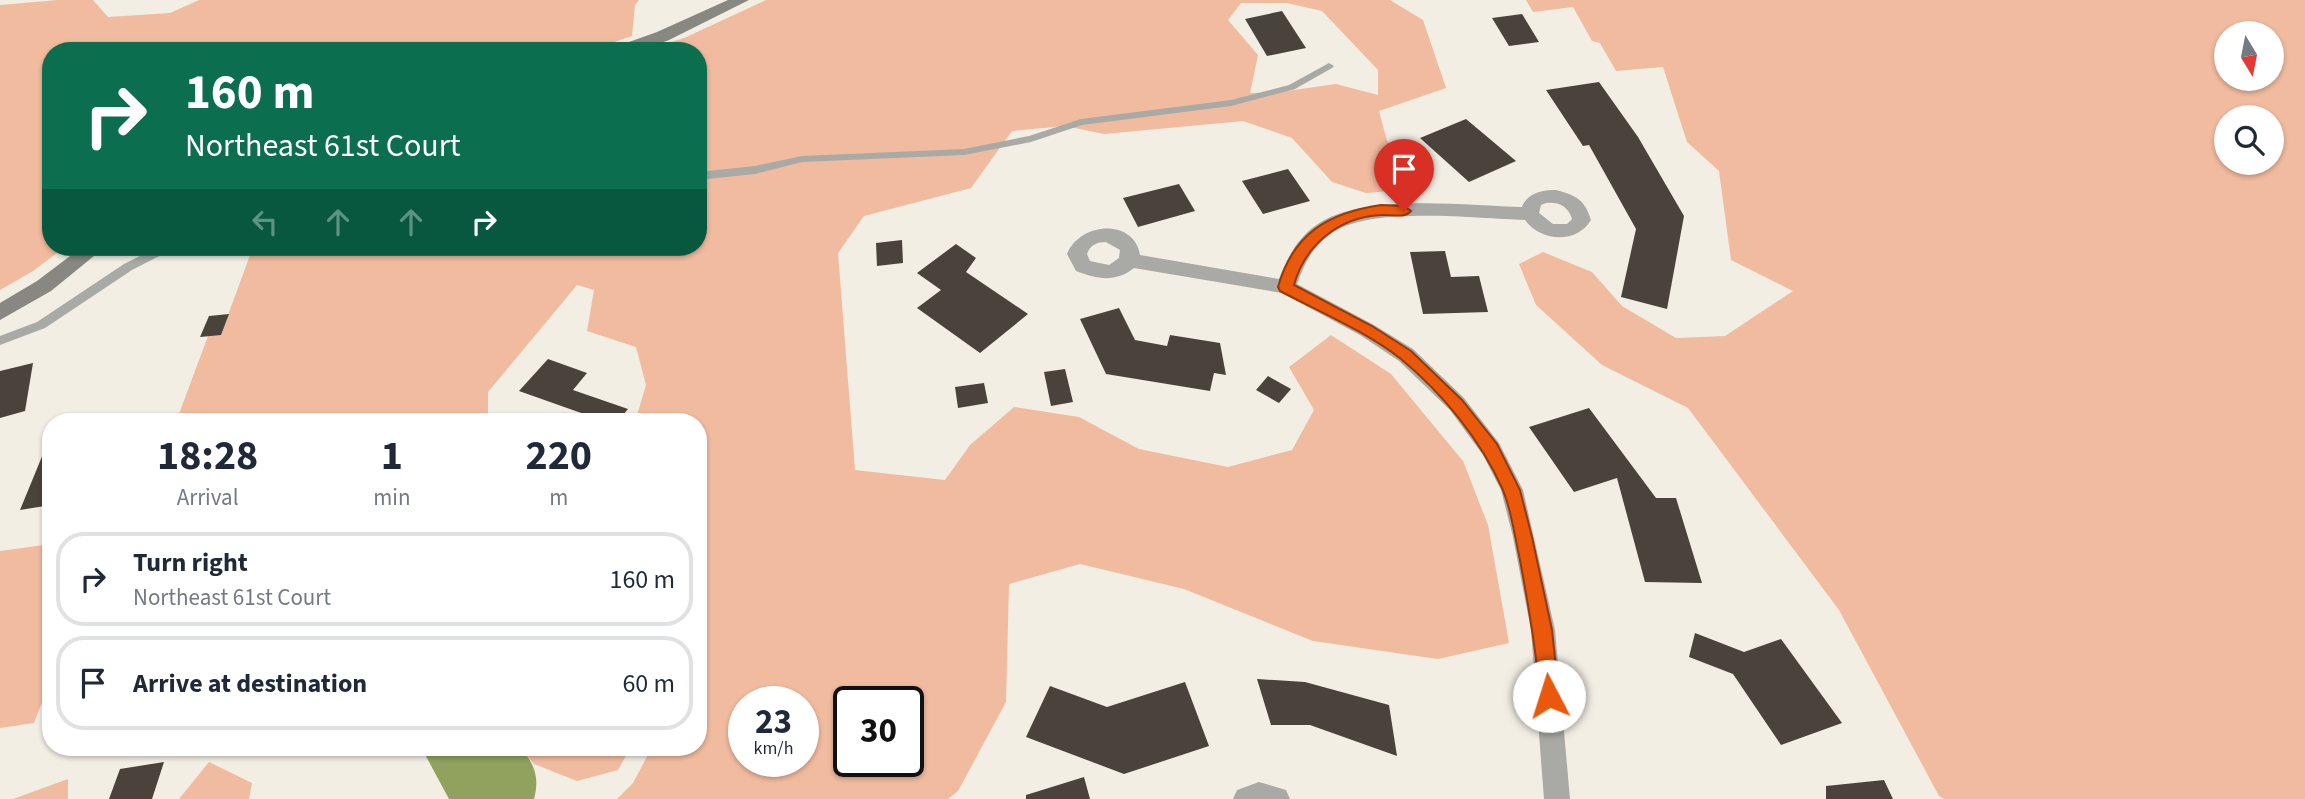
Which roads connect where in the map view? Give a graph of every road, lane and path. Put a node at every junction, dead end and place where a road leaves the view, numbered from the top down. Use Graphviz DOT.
graph roads {
  1 [pos="741,0"];
  2 [pos="646,42"];
  3 [pos="1329,66"];
  4 [pos="707,175"];
  5 [pos="1530,214"];
  6 [pos="83,256"];
  7 [pos="149,256"];
  8 [pos="1130,260"];
  9 [pos="1286,287"];
  10 [pos="0,313"];
  11 [pos="0,341"];
  12 [pos="1246,799"];
  13 [pos="1277,799"];
  14 [pos="1557,799"];
  1 -- 2 [label="street"];
  3 -- 4 [label="lane"];
  5 -- 9 [label="street"];
  6 -- 10 [label="street"];
  7 -- 11 [label="lane"];
  8 -- 9 [label="street"];
  9 -- 14 [label="street"];
  12 -- 13 [label="street"];
}
